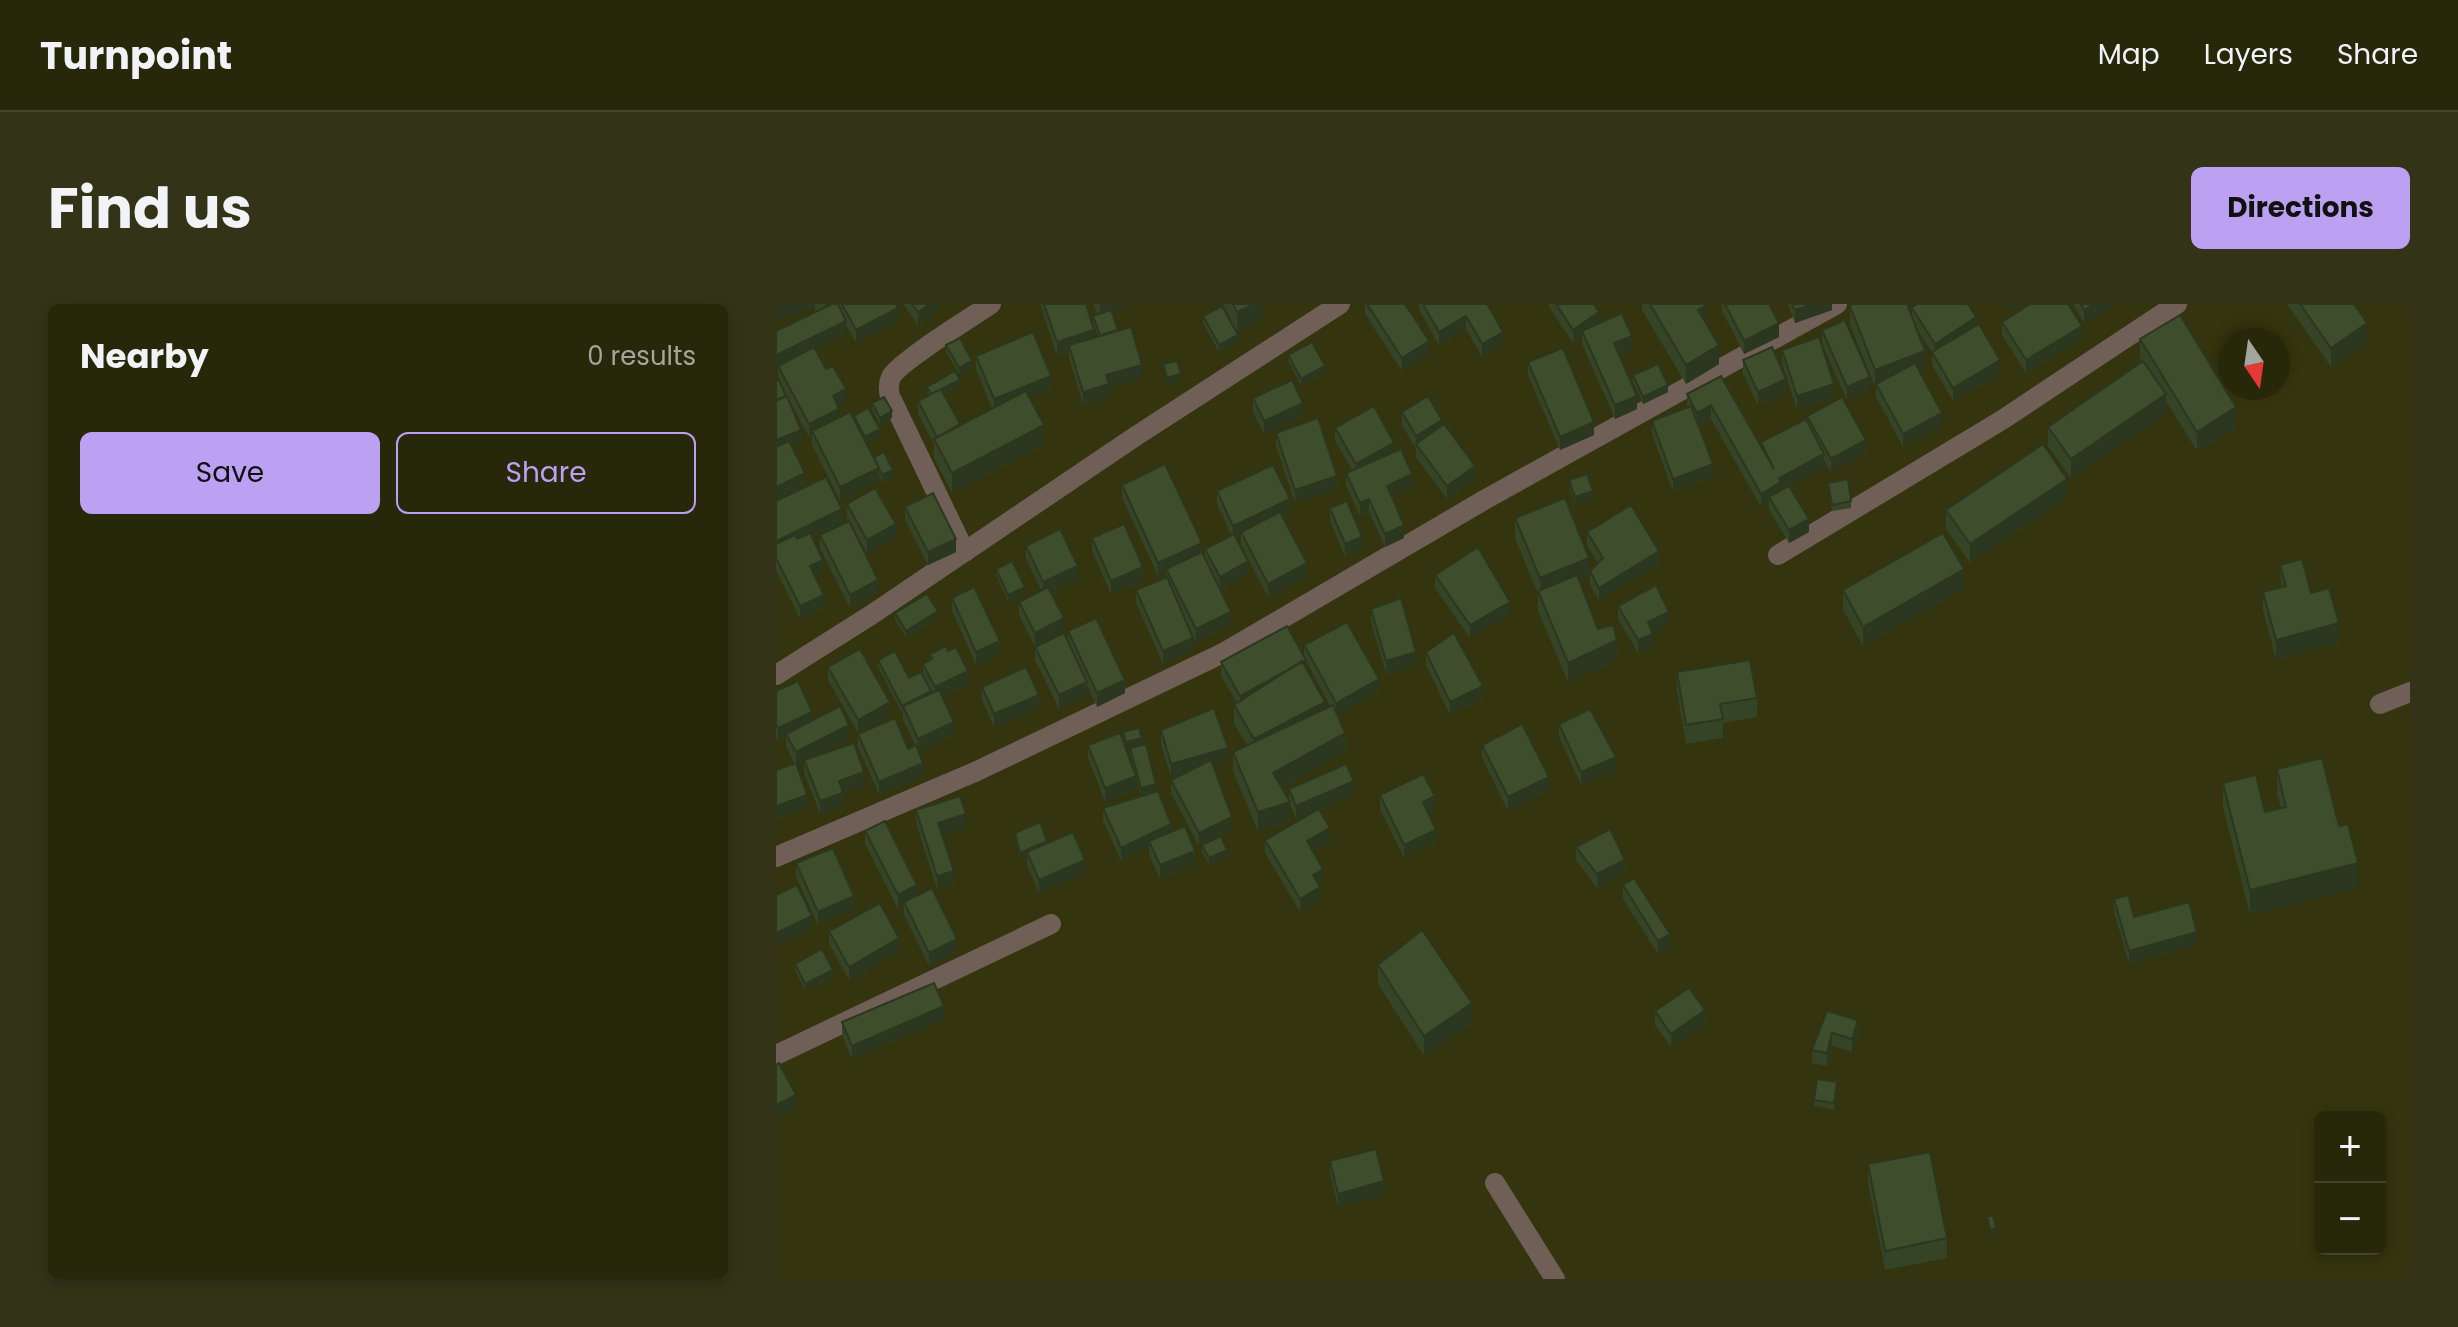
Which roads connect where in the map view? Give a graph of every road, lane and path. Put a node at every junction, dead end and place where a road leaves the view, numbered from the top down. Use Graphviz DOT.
graph roads {
  1 [pos="991,304"];
  2 [pos="1340,304"];
  3 [pos="1837,304"];
  4 [pos="2177,304"];
  5 [pos="965,552"];
  6 [pos="1778,555"];
  7 [pos="776,675"];
  8 [pos="2410,692"];
  9 [pos="2380,704"];
  10 [pos="776,857"];
  11 [pos="1051,924"];
  12 [pos="776,1055"];
  13 [pos="1495,1183"];
  14 [pos="1555,1279"];
  1 -- 5 [label="street"];
  2 -- 5 [label="street"];
  3 -- 10 [label="street"];
  4 -- 6 [label="street"];
  5 -- 7 [label="street"];
  8 -- 9 [label="street"];
  11 -- 12 [label="street"];
  13 -- 14 [label="street"];
}
